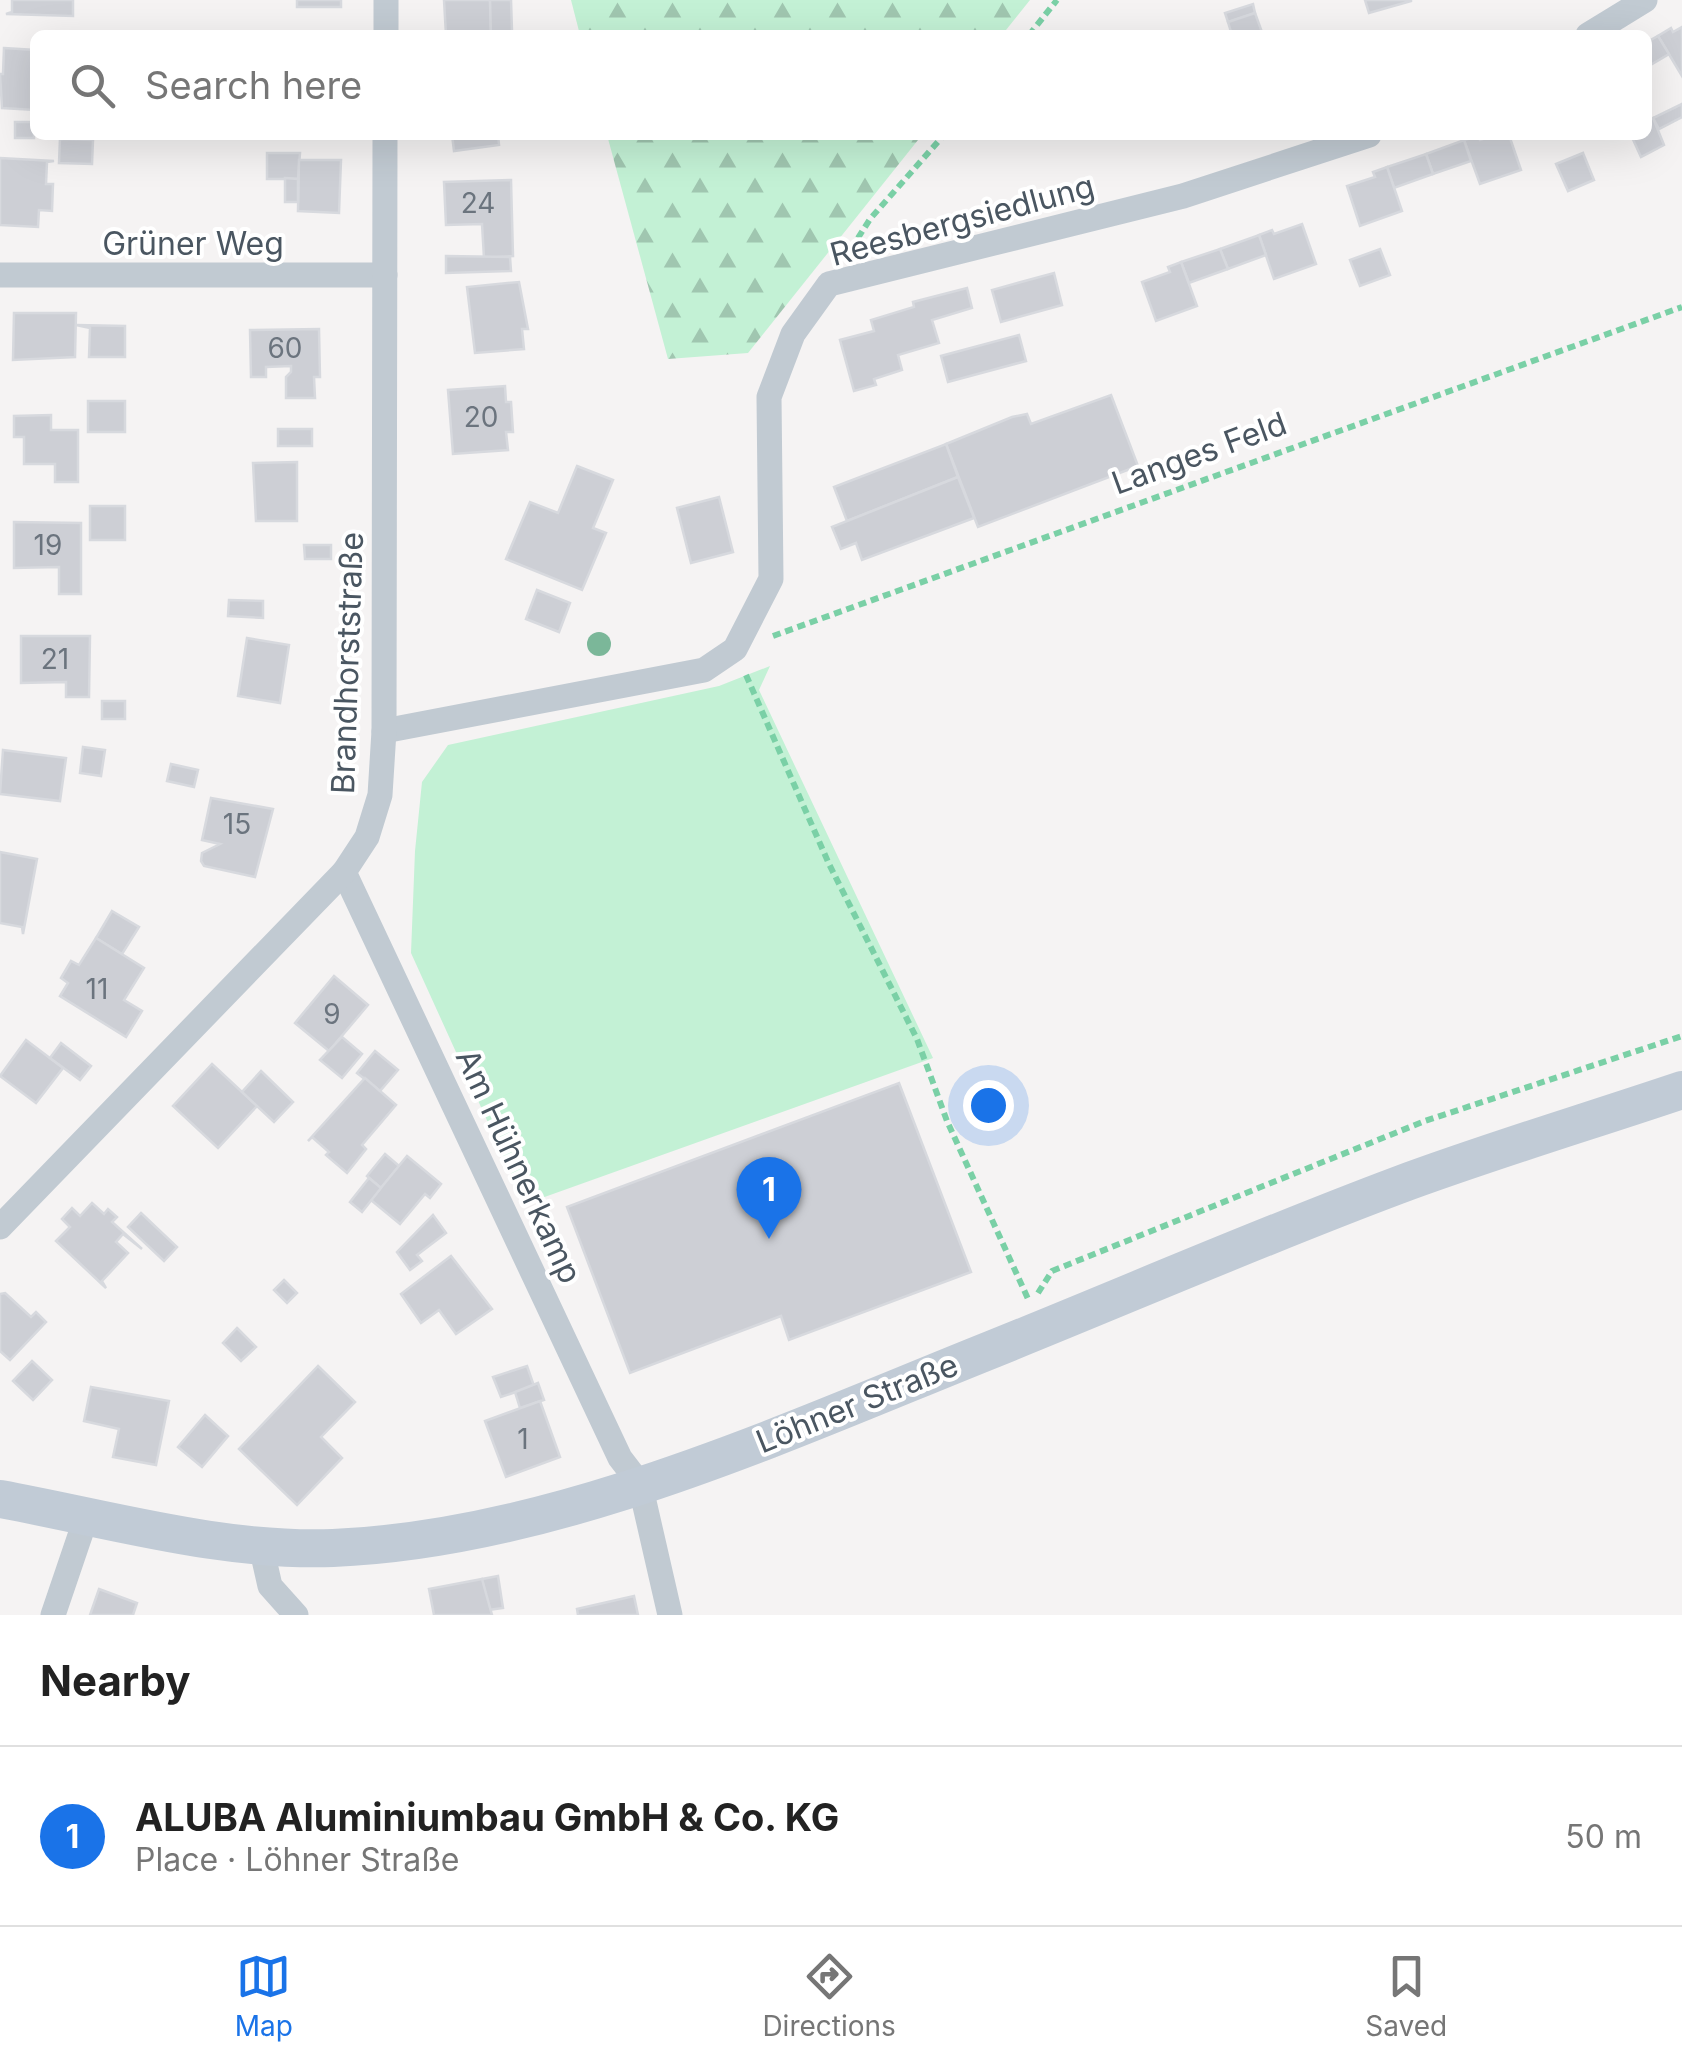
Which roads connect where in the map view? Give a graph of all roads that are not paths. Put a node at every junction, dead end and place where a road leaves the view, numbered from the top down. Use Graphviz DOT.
graph roads {
  1 [pos="386,0"];
  2 [pos="1645,0"];
  3 [pos="386,30"];
  4 [pos="1596,30"];
  5 [pos="386,140"];
  6 [pos="1354,140"];
  7 [pos="0,276"];
  8 [pos="385,276"];
  9 [pos="384,731"];
  10 [pos="344,872"];
  11 [pos="1682,1090"];
  12 [pos="0,1227"];
  13 [pos="640,1484"];
  14 [pos="0,1499"];
  15 [pos="87,1515"];
  16 [pos="260,1546"];
  17 [pos="53,1615"];
  18 [pos="296,1615"];
  19 [pos="670,1615"];
  1 -- 3 [label="street"];
  2 -- 4 [label="street"];
  5 -- 8 [label="street, Brandhorststraße"];
  6 -- 9 [label="street, Reesbergsiedlung"];
  7 -- 8 [label="street, Grüner Weg"];
  8 -- 9 [label="street, Brandhorststraße"];
  9 -- 10 [label="street, Brandhorststraße"];
  10 -- 12 [label="street, Brandhorststraße"];
  10 -- 13 [label="street, Am Hühnerkamp"];
  11 -- 13 [label="main road, Löhner Straße"];
  13 -- 16 [label="main road, Löhner Straße"];
  13 -- 19 [label="street"];
  14 -- 15 [label="main road, Löhner Straße"];
  15 -- 16 [label="main road, Löhner Straße"];
  15 -- 17 [label="street"];
  16 -- 18 [label="street"];
}
